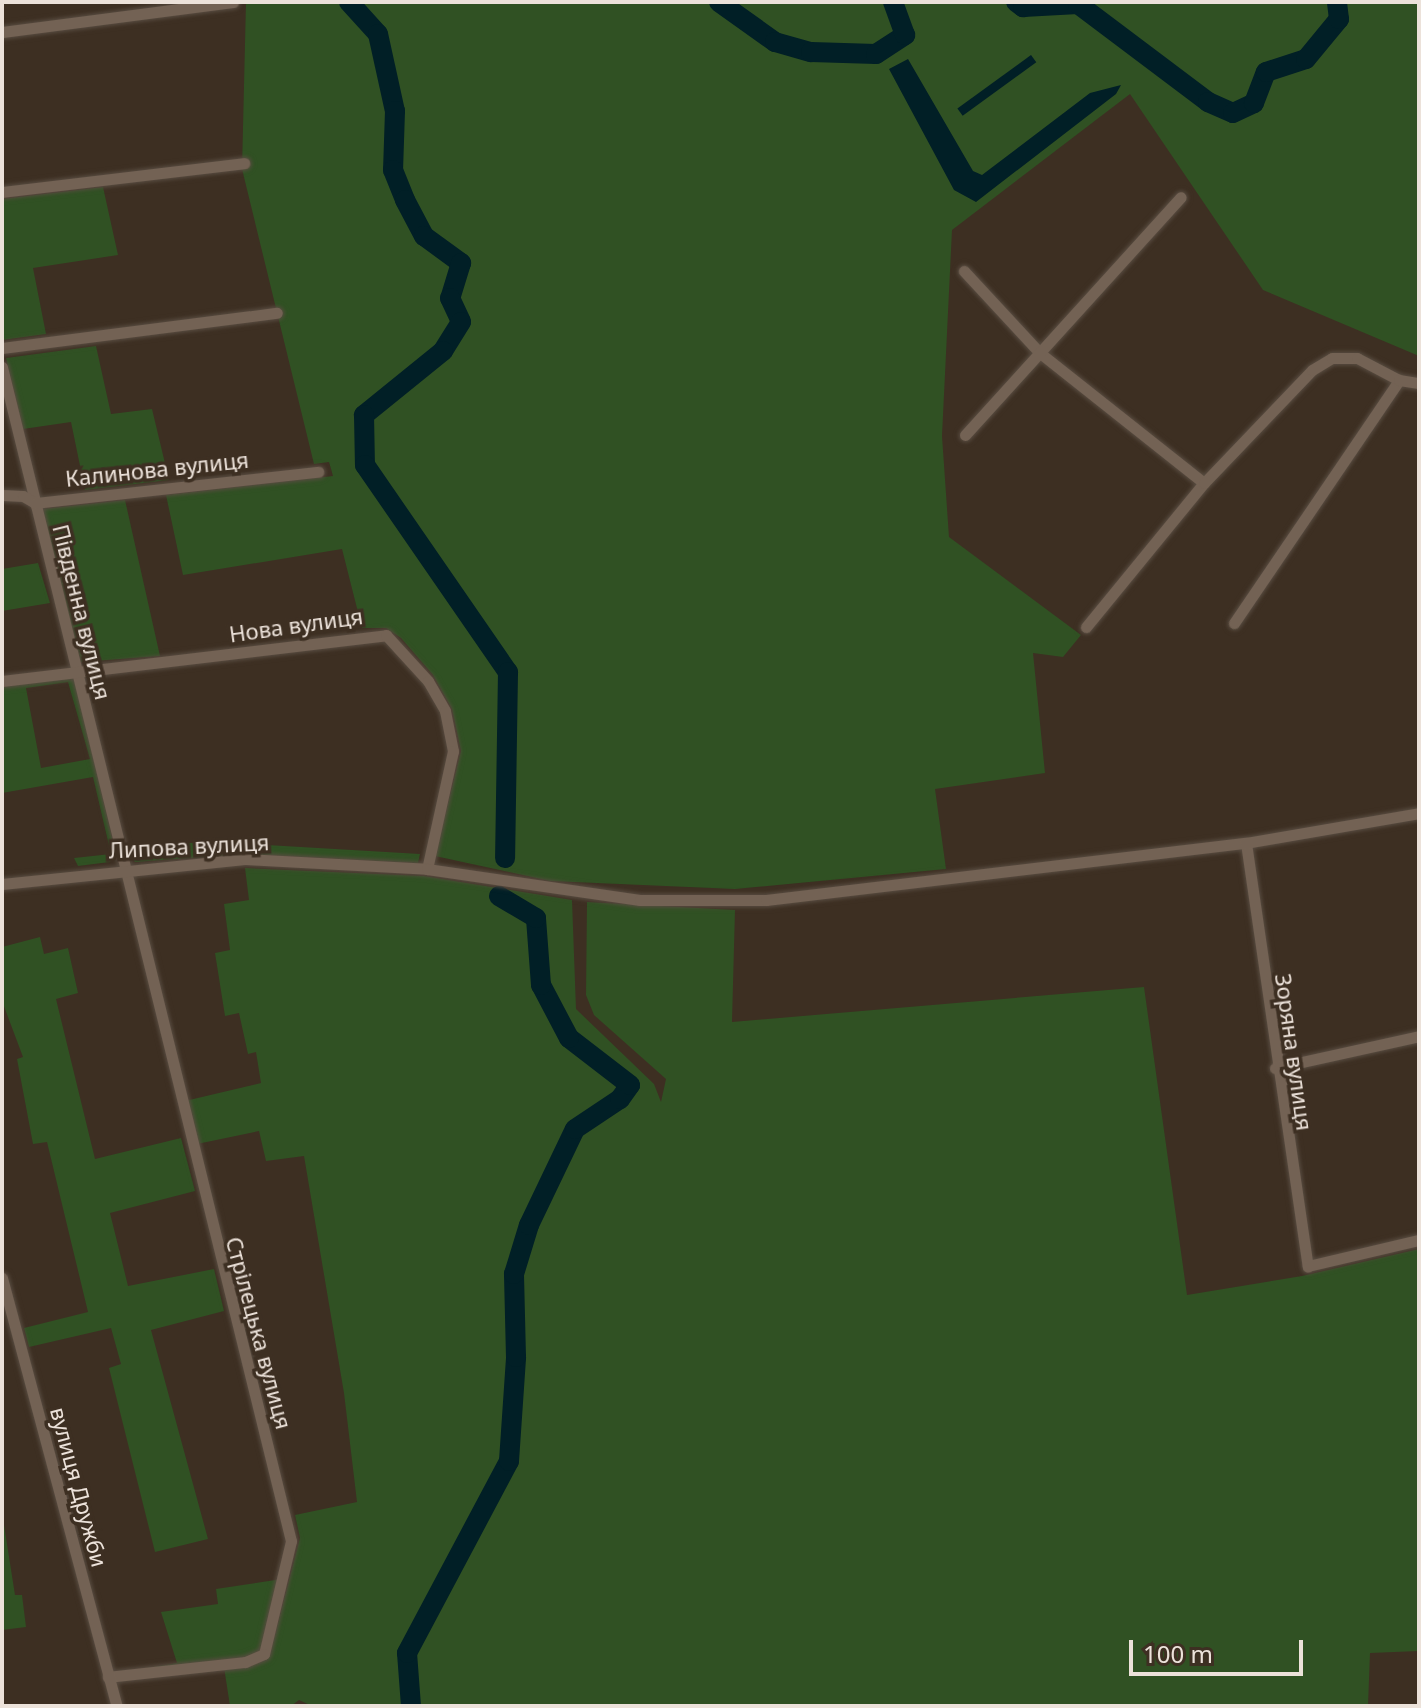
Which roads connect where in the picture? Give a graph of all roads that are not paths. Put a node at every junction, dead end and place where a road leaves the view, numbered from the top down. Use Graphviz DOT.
graph roads {
  1 [pos="233,2"];
  2 [pos="2,32"];
  3 [pos="244,163"];
  4 [pos="2,192"];
  5 [pos="1181,197"];
  6 [pos="964,271"];
  7 [pos="277,313"];
  8 [pos="2,348"];
  9 [pos="1040,353"];
  10 [pos="2,367"];
  11 [pos="1399,380"];
  12 [pos="1419,383"];
  13 [pos="965,435"];
  14 [pos="318,472"];
  15 [pos="1204,483"];
  16 [pos="2,495"];
  17 [pos="35,503"];
  18 [pos="1234,623"];
  19 [pos="1086,627"];
  20 [pos="77,670"];
  21 [pos="2,681"];
  22 [pos="1419,813"];
  23 [pos="1246,843"];
  24 [pos="123,868"];
  25 [pos="427,869"];
  26 [pos="2,884"];
  27 [pos="1419,1036"];
  28 [pos="1275,1068"];
  29 [pos="1419,1240"];
  30 [pos="2,1278"];
  31 [pos="108,1677"];
  32 [pos="117,1706"];
  1 -- 2 [label="street"];
  3 -- 4 [label="street"];
  5 -- 9 [label="street"];
  6 -- 9 [label="street"];
  7 -- 8 [label="street"];
  9 -- 13 [label="street"];
  9 -- 15 [label="street"];
  10 -- 17 [label="street, Південна вулиця"];
  11 -- 12 [label="street"];
  11 -- 15 [label="street"];
  11 -- 18 [label="street"];
  14 -- 17 [label="street, Калинова вулиця"];
  15 -- 19 [label="street"];
  16 -- 17 [label="street, Калинова вулиця"];
  17 -- 20 [label="street, Південна вулиця"];
  20 -- 21 [label="street, Нова вулиця"];
  20 -- 24 [label="street, Південна вулиця"];
  20 -- 25 [label="street, Нова вулиця"];
  22 -- 23 [label="street, Липова вулиця"];
  23 -- 25 [label="street, Липова вулиця"];
  23 -- 28 [label="street, Зоряна вулиця"];
  24 -- 25 [label="street, Липова вулиця"];
  24 -- 26 [label="street, Липова вулиця"];
  24 -- 31 [label="street, Стрілецька вулиця"];
  27 -- 28 [label="street"];
  28 -- 29 [label="street, Зоряна вулиця"];
  30 -- 31 [label="street, вулиця Дружби"];
  31 -- 32 [label="street, вулиця Дружби"];
}
